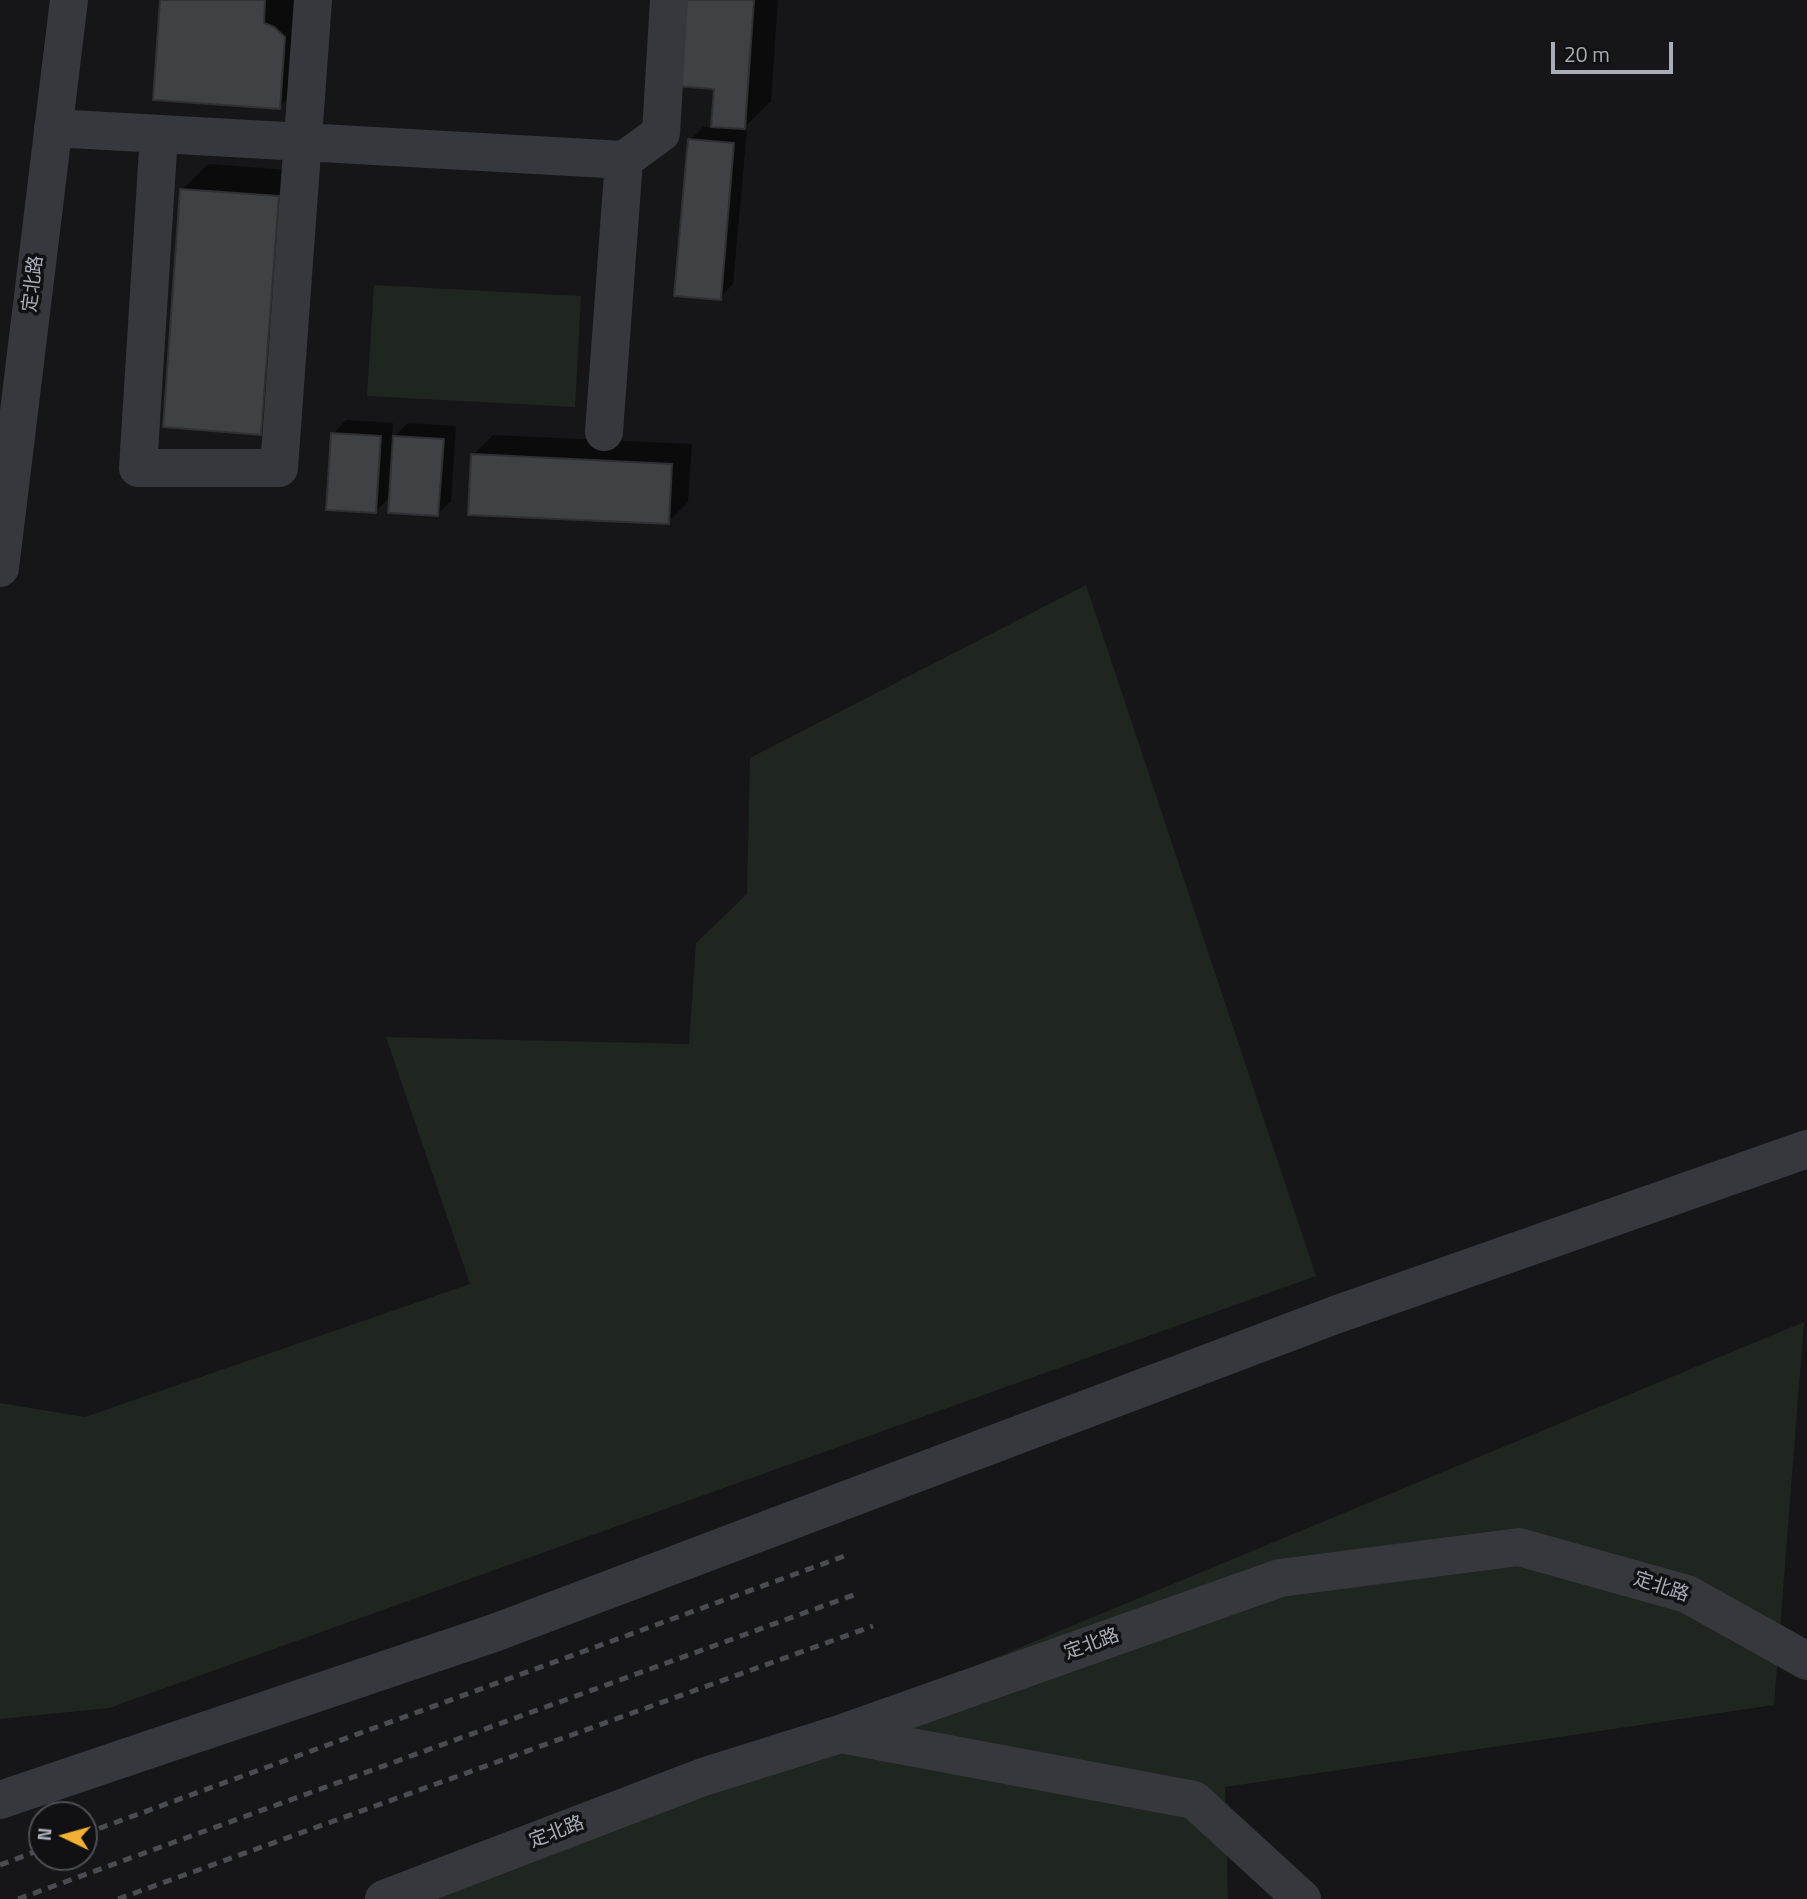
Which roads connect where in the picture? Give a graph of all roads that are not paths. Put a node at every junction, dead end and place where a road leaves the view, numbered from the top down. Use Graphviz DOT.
graph roads {
  1 [pos="69,0"];
  2 [pos="313,0"];
  3 [pos="669,0"];
  4 [pos="53,128"];
  5 [pos="159,134"];
  6 [pos="303,142"];
  7 [pos="624,160"];
  8 [pos="604,432"];
  9 [pos="0,568"];
  10 [pos="1807,1149"];
  11 [pos="1807,1661"];
  12 [pos="840,1734"];
  13 [pos="0,1800"];
  14 [pos="384,1899"];
  15 [pos="1301,1899"];
  1 -- 4 [label="street, 定北路"];
  2 -- 6 [label="street"];
  3 -- 7 [label="street"];
  4 -- 5 [label="street"];
  4 -- 9 [label="street, 定北路"];
  5 -- 6 [label="street"];
  5 -- 6 [label="street"];
  6 -- 7 [label="street"];
  7 -- 8 [label="street"];
  10 -- 13 [label="street"];
  11 -- 12 [label="street, 定北路"];
  12 -- 14 [label="street, 定北路"];
  12 -- 15 [label="street"];
}
